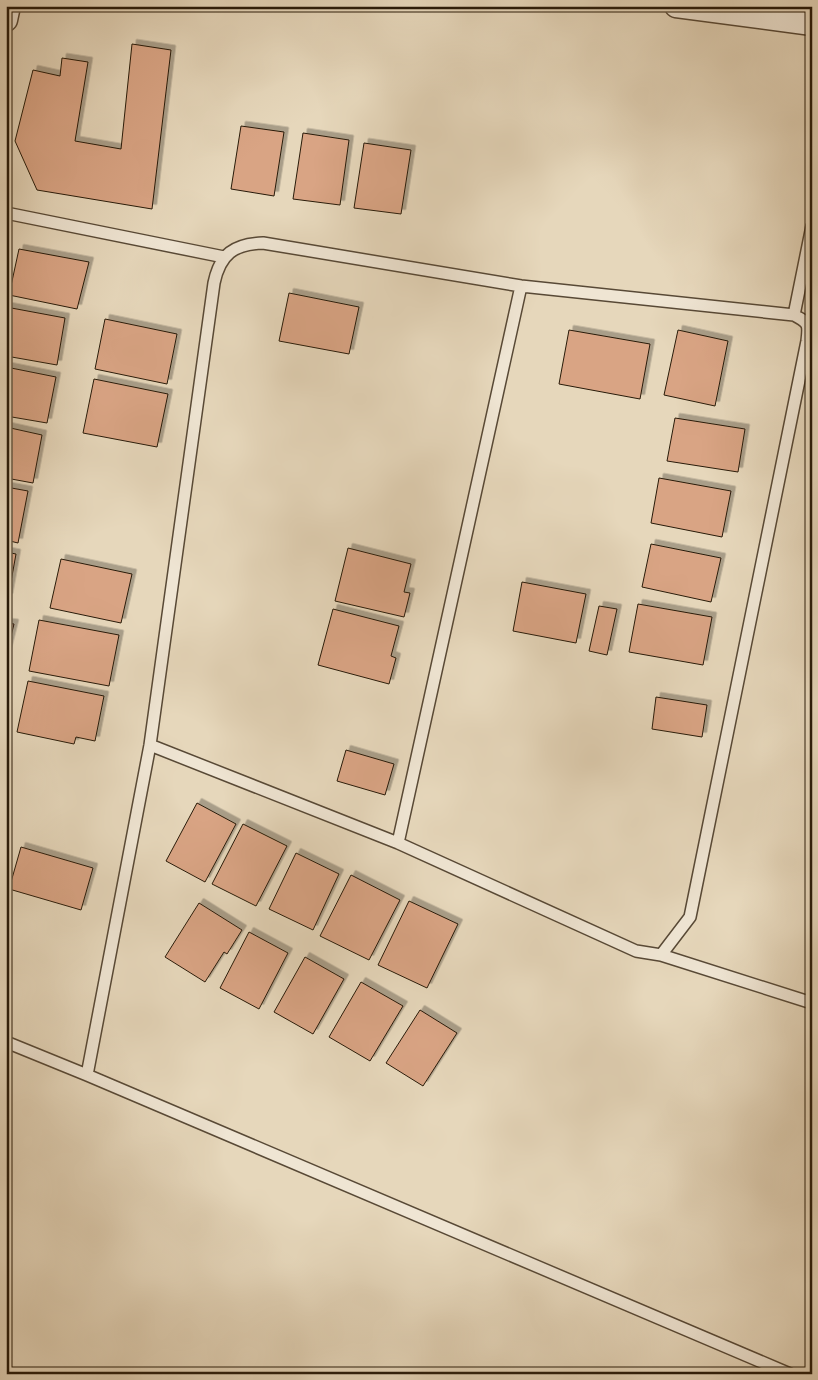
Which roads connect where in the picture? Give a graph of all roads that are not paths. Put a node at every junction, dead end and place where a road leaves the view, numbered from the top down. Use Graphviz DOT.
graph roads {
  1 [pos="9,6"];
  2 [pos="676,6"];
  3 [pos="6,20"];
  4 [pos="812,24"];
  5 [pos="6,213"];
  6 [pos="812,226"];
  7 [pos="224,257"];
  8 [pos="521,286"];
  9 [pos="794,315"];
  10 [pos="150,746"];
  11 [pos="398,843"];
  12 [pos="661,955"];
  13 [pos="812,1003"];
  14 [pos="6,1042"];
  15 [pos="87,1075"];
  16 [pos="790,1374"];
  1 -- 3 [label="street"];
  2 -- 4 [label="street"];
  5 -- 7 [label="lane"];
  6 -- 9 [label="lane"];
  7 -- 8 [label="lane"];
  7 -- 10 [label="lane"];
  8 -- 9 [label="lane"];
  8 -- 11 [label="lane"];
  9 -- 12 [label="lane"];
  10 -- 11 [label="lane"];
  10 -- 15 [label="lane"];
  11 -- 12 [label="lane"];
  12 -- 13 [label="lane"];
  14 -- 15 [label="lane"];
  15 -- 16 [label="lane"];
}
